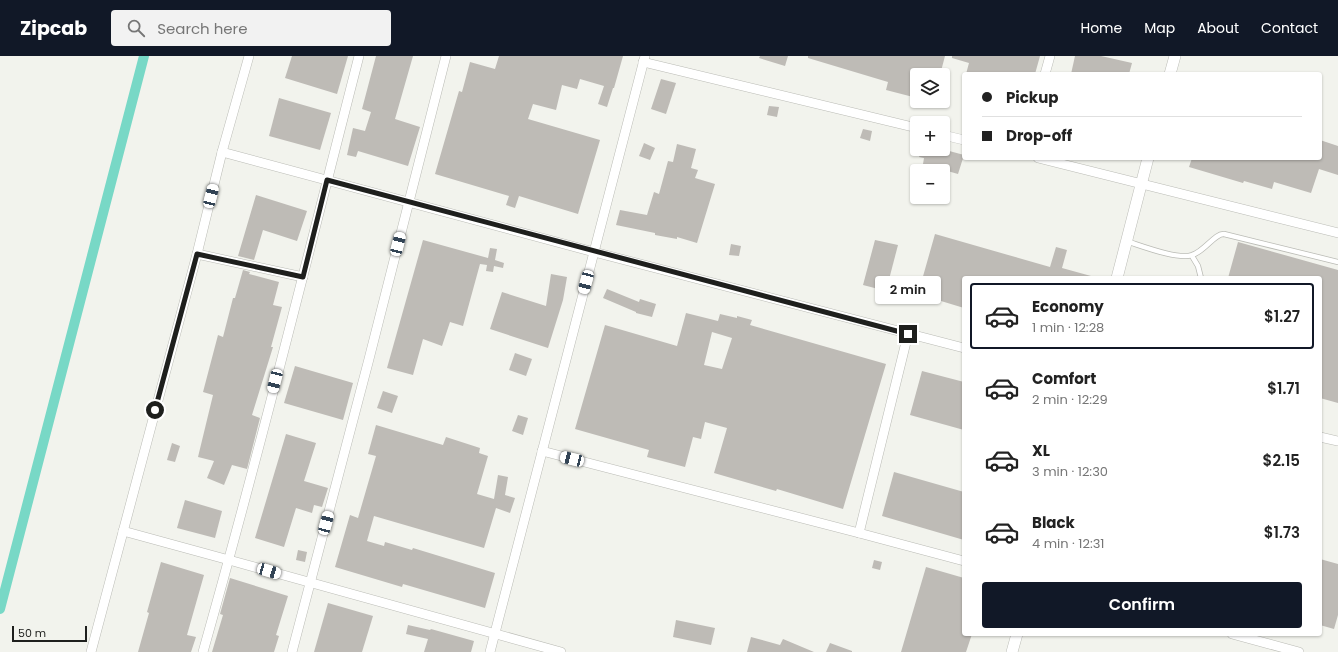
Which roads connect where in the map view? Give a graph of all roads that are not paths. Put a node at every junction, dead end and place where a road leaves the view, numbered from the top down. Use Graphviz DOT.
graph roads {
  1 [pos="250,56"];
  2 [pos="360,56"];
  3 [pos="446,56"];
  4 [pos="1050,56"];
  5 [pos="1174,56"];
  6 [pos="644,59"];
  7 [pos="1046,72"];
  8 [pos="1170,72"];
  9 [pos="910,126"];
  10 [pos="950,137"];
  11 [pos="962,140"];
  12 [pos="222,152"];
  13 [pos="1046,160"];
  14 [pos="1147,160"];
  15 [pos="327,180"];
  16 [pos="1141,183"];
  17 [pos="409,201"];
  18 [pos="1338,234"];
  19 [pos="1126,241"];
  20 [pos="594,252"];
  21 [pos="197,254"];
  22 [pos="1192,256"];
  23 [pos="1338,262"];
  24 [pos="1117,276"];
  25 [pos="1200,276"];
  26 [pos="303,277"];
  27 [pos="908,334"];
  28 [pos="962,348"];
  29 [pos="1322,438"];
  30 [pos="1338,442"];
  31 [pos="542,451"];
  32 [pos="123,531"];
  33 [pos="859,532"];
  34 [pos="229,560"];
  35 [pos="962,561"];
  36 [pos="310,582"];
  37 [pos="495,634"];
  38 [pos="1016,636"];
  39 [pos="1239,636"];
  40 [pos="91,652"];
  41 [pos="203,652"];
  42 [pos="292,652"];
  43 [pos="490,652"];
  44 [pos="561,652"];
  45 [pos="1012,652"];
  46 [pos="1299,652"];
  1 -- 12 [label="street"];
  2 -- 15 [label="street"];
  3 -- 17 [label="street"];
  4 -- 7 [label="street"];
  5 -- 8 [label="street"];
  6 -- 9 [label="street"];
  6 -- 20 [label="street"];
  10 -- 11 [label="street"];
  12 -- 15 [label="street"];
  12 -- 21 [label="street"];
  13 -- 16 [label="street"];
  14 -- 16 [label="street"];
  15 -- 17 [label="street"];
  15 -- 26 [label="street"];
  16 -- 18 [label="street"];
  16 -- 19 [label="street"];
  17 -- 20 [label="street"];
  17 -- 36 [label="street"];
  19 -- 22 [label="lane"];
  19 -- 24 [label="street"];
  20 -- 27 [label="street"];
  20 -- 31 [label="street"];
  21 -- 26 [label="street"];
  21 -- 32 [label="street"];
  22 -- 23 [label="lane"];
  22 -- 25 [label="lane"];
  26 -- 34 [label="street"];
  27 -- 28 [label="street"];
  27 -- 33 [label="street"];
  29 -- 30 [label="street"];
  31 -- 33 [label="street"];
  31 -- 37 [label="street"];
  32 -- 34 [label="street"];
  32 -- 40 [label="street"];
  33 -- 35 [label="street"];
  34 -- 36 [label="street"];
  34 -- 41 [label="street"];
  36 -- 37 [label="street"];
  36 -- 42 [label="street"];
  37 -- 43 [label="street"];
  37 -- 44 [label="street"];
  38 -- 45 [label="street"];
  39 -- 46 [label="street"];
}
